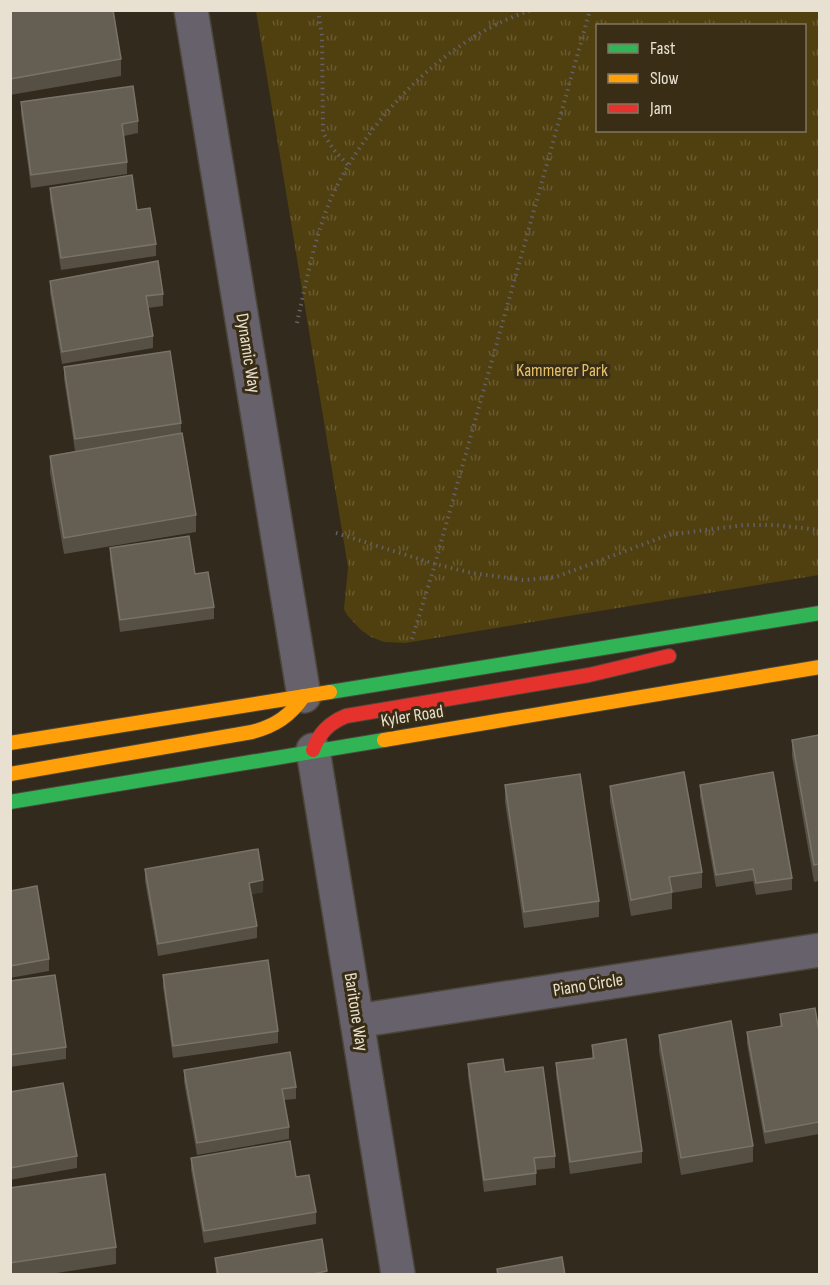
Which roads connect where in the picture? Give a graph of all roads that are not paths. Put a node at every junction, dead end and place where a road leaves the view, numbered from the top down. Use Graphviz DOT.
graph roads {
  1 [pos="191,10"];
  2 [pos="819,613"];
  3 [pos="745,625"];
  4 [pos="819,667"];
  5 [pos="304,696"];
  6 [pos="10,742"];
  7 [pos="314,750"];
  8 [pos="10,774"];
  9 [pos="10,802"];
  10 [pos="819,950"];
  11 [pos="357,1021"];
  12 [pos="398,1275"];
  1 -- 5 [label="street, Dynamic Way"];
  2 -- 3 [label="street, Kyler Road"];
  3 -- 5 [label="street, Kyler Road"];
  3 -- 7 [label="street"];
  4 -- 7 [label="street, Kyler Road"];
  5 -- 6 [label="street, Kyler Road"];
  5 -- 8 [label="street"];
  7 -- 9 [label="street, Kyler Road"];
  7 -- 11 [label="street, Baritone Way"];
  10 -- 11 [label="street, Piano Circle"];
  11 -- 12 [label="street, Baritone Way"];
}
